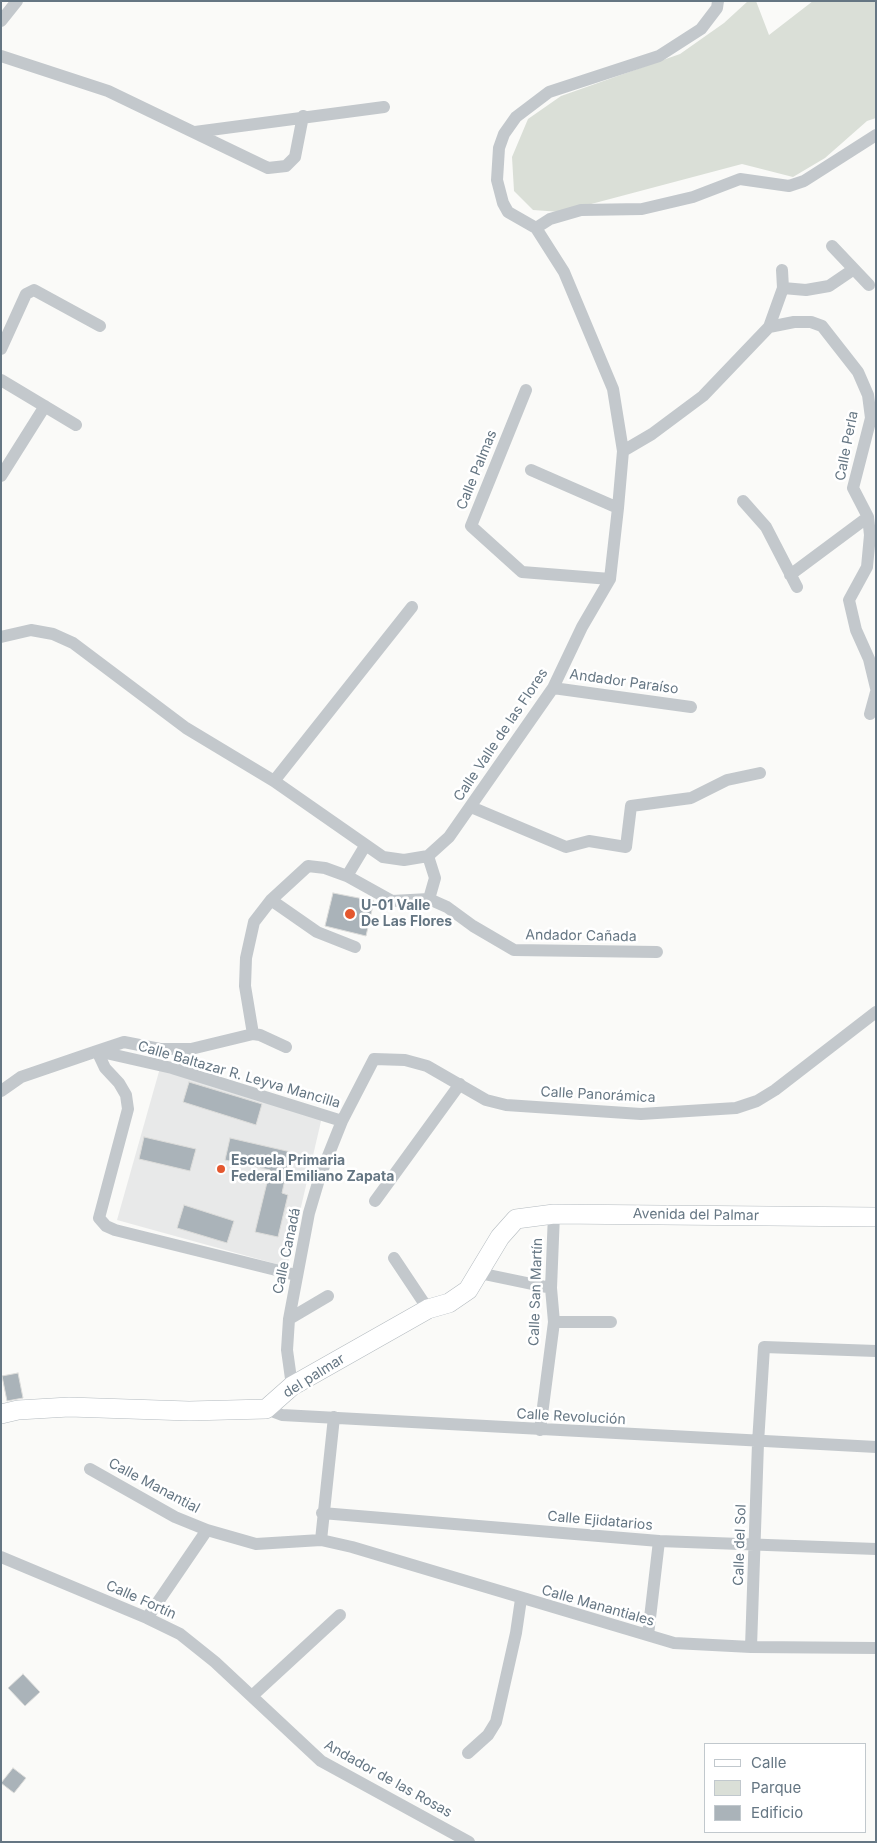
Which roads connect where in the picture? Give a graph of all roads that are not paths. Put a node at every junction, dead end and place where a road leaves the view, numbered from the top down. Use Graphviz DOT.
graph roads {
  1 [pos="17,1"];
  2 [pos="718,1"];
  3 [pos="1,21"];
  4 [pos="1,56"];
  5 [pos="384,107"];
  6 [pos="302,116"];
  7 [pos="195,132"];
  8 [pos="876,135"];
  9 [pos="536,228"];
  10 [pos="832,246"];
  11 [pos="854,269"];
  12 [pos="782,270"];
  13 [pos="869,285"];
  14 [pos="783,288"];
  15 [pos="100,326"];
  16 [pos="769,327"];
  17 [pos="1,348"];
  18 [pos="1,380"];
  19 [pos="526,390"];
  20 [pos="45,406"];
  21 [pos="76,424"];
  22 [pos="622,451"];
  23 [pos="531,470"];
  24 [pos="1,476"];
  25 [pos="743,500"];
  26 [pos="618,508"];
  27 [pos="868,517"];
  28 [pos="790,575"];
  29 [pos="610,579"];
  30 [pos="797,587"];
  31 [pos="412,607"];
  32 [pos="1,637"];
  33 [pos="553,688"];
  34 [pos="876,688"];
  35 [pos="876,692"];
  36 [pos="691,707"];
  37 [pos="870,714"];
  38 [pos="760,773"];
  39 [pos="274,781"];
  40 [pos="471,807"];
  41 [pos="365,846"];
  42 [pos="428,856"];
  43 [pos="347,876"];
  44 [pos="429,899"];
  45 [pos="271,900"];
  46 [pos="355,947"];
  47 [pos="657,952"];
  48 [pos="876,1012"];
  49 [pos="253,1034"];
  50 [pos="286,1047"];
  51 [pos="97,1051"];
  52 [pos="389,1060"];
  53 [pos="460,1084"];
  54 [pos="1,1091"];
  55 [pos="342,1121"];
  56 [pos="375,1201"];
  57 [pos="554,1214"];
  58 [pos="876,1217"];
  59 [pos="516,1219"];
  60 [pos="394,1258"];
  61 [pos="479,1273"];
  62 [pos="296,1275"];
  63 [pos="551,1288"];
  64 [pos="328,1296"];
  65 [pos="428,1309"];
  66 [pos="289,1319"];
  67 [pos="554,1322"];
  68 [pos="611,1322"];
  69 [pos="876,1351"];
  70 [pos="292,1386"];
  71 [pos="266,1409"];
  72 [pos="1,1414"];
  73 [pos="334,1417"];
  74 [pos="540,1430"];
  75 [pos="758,1443"];
  76 [pos="876,1447"];
  77 [pos="90,1470"];
  78 [pos="322,1513"];
  79 [pos="207,1530"];
  80 [pos="321,1540"];
  81 [pos="659,1541"];
  82 [pos="755,1545"];
  83 [pos="876,1550"];
  84 [pos="1,1557"];
  85 [pos="521,1599"];
  86 [pos="340,1615"];
  87 [pos="147,1618"];
  88 [pos="648,1635"];
  89 [pos="751,1647"];
  90 [pos="876,1648"];
  91 [pos="252,1696"];
  92 [pos="468,1753"];
  93 [pos="470,1842"];
  1 -- 3 [label="street"];
  2 -- 9 [label="street, Calle Valle de las Flores"];
  4 -- 7 [label="street"];
  5 -- 6 [label="street"];
  6 -- 7 [label="street"];
  6 -- 7 [label="street"];
  8 -- 9 [label="street"];
  9 -- 22 [label="street, Calle Valle de las Flores"];
  10 -- 11 [label="street"];
  11 -- 13 [label="street"];
  11 -- 14 [label="street"];
  12 -- 14 [label="street"];
  14 -- 16 [label="street"];
  15 -- 17 [label="street"];
  16 -- 22 [label="street"];
  16 -- 27 [label="street, Calle Perla"];
  18 -- 20 [label="street"];
  19 -- 29 [label="street, Calle Palmas"];
  20 -- 21 [label="street"];
  20 -- 24 [label="street"];
  22 -- 26 [label="street, Calle Valle de las Flores"];
  23 -- 26 [label="street"];
  25 -- 28 [label="street"];
  26 -- 29 [label="street, Calle Valle de las Flores"];
  27 -- 28 [label="street"];
  27 -- 34 [label="street"];
  28 -- 30 [label="street"];
  29 -- 33 [label="street, Calle Valle de las Flores"];
  31 -- 39 [label="street"];
  32 -- 39 [label="street"];
  33 -- 36 [label="street, Andador Paraíso"];
  33 -- 40 [label="street, Calle Valle de las Flores"];
  35 -- 37 [label="street"];
  38 -- 40 [label="street"];
  39 -- 41 [label="street"];
  40 -- 42 [label="street, Calle Valle de las Flores"];
  41 -- 42 [label="street"];
  41 -- 43 [label="street"];
  42 -- 44 [label="street"];
  43 -- 44 [label="street"];
  43 -- 45 [label="street"];
  44 -- 47 [label="street, Andador Cañada"];
  45 -- 46 [label="street"];
  45 -- 49 [label="street"];
  48 -- 53 [label="street, Calle Panorámica"];
  49 -- 50 [label="street"];
  49 -- 51 [label="street"];
  51 -- 54 [label="street"];
  51 -- 55 [label="street, Calle Baltazar R. Leyva Mancilla"];
  51 -- 62 [label="street"];
  52 -- 53 [label="street, Calle Panorámica"];
  52 -- 55 [label="street, Calle Canadá"];
  53 -- 56 [label="street"];
  55 -- 62 [label="street, Calle Canadá"];
  57 -- 58 [label="street, Avenida del Palmar"];
  57 -- 59 [label="street, Avenida del Palmar"];
  57 -- 63 [label="street, Calle San Martín"];
  59 -- 61 [label="street, del palmar"];
  60 -- 65 [label="street"];
  61 -- 63 [label="street"];
  61 -- 65 [label="street, del palmar"];
  62 -- 66 [label="street, Calle Canadá"];
  63 -- 67 [label="street, Calle San Martín"];
  64 -- 66 [label="street"];
  65 -- 70 [label="street, del palmar"];
  66 -- 70 [label="street, Calle Canadá"];
  67 -- 68 [label="street"];
  67 -- 74 [label="street, Calle San Martín"];
  69 -- 75 [label="street, Calle del Sol"];
  70 -- 71 [label="street, del palmar"];
  71 -- 72 [label="street"];
  71 -- 73 [label="street, Calle Revolución"];
  73 -- 74 [label="street, Calle Revolución"];
  73 -- 78 [label="street"];
  74 -- 75 [label="street, Calle Revolución"];
  75 -- 76 [label="street, Calle Revolución"];
  75 -- 82 [label="street, Calle del Sol"];
  77 -- 79 [label="street, Calle Manantial"];
  78 -- 80 [label="street"];
  78 -- 81 [label="street, Calle Ejidatarios"];
  79 -- 80 [label="street, Calle Manantial"];
  79 -- 87 [label="street"];
  80 -- 85 [label="street, Calle Manantiales"];
  81 -- 82 [label="street, Calle Ejidatarios"];
  81 -- 88 [label="street"];
  82 -- 83 [label="street, Calle Ejidatarios"];
  82 -- 89 [label="street, Calle del Sol"];
  84 -- 87 [label="street, Calle Fortín"];
  85 -- 88 [label="street, Calle Manantiales"];
  85 -- 92 [label="street"];
  86 -- 91 [label="street"];
  87 -- 91 [label="street, Calle Fortín"];
  88 -- 89 [label="street, Calle Manantiales"];
  89 -- 90 [label="street, Calle Manantiales"];
  91 -- 93 [label="street, Andador de las Rosas"];
}
